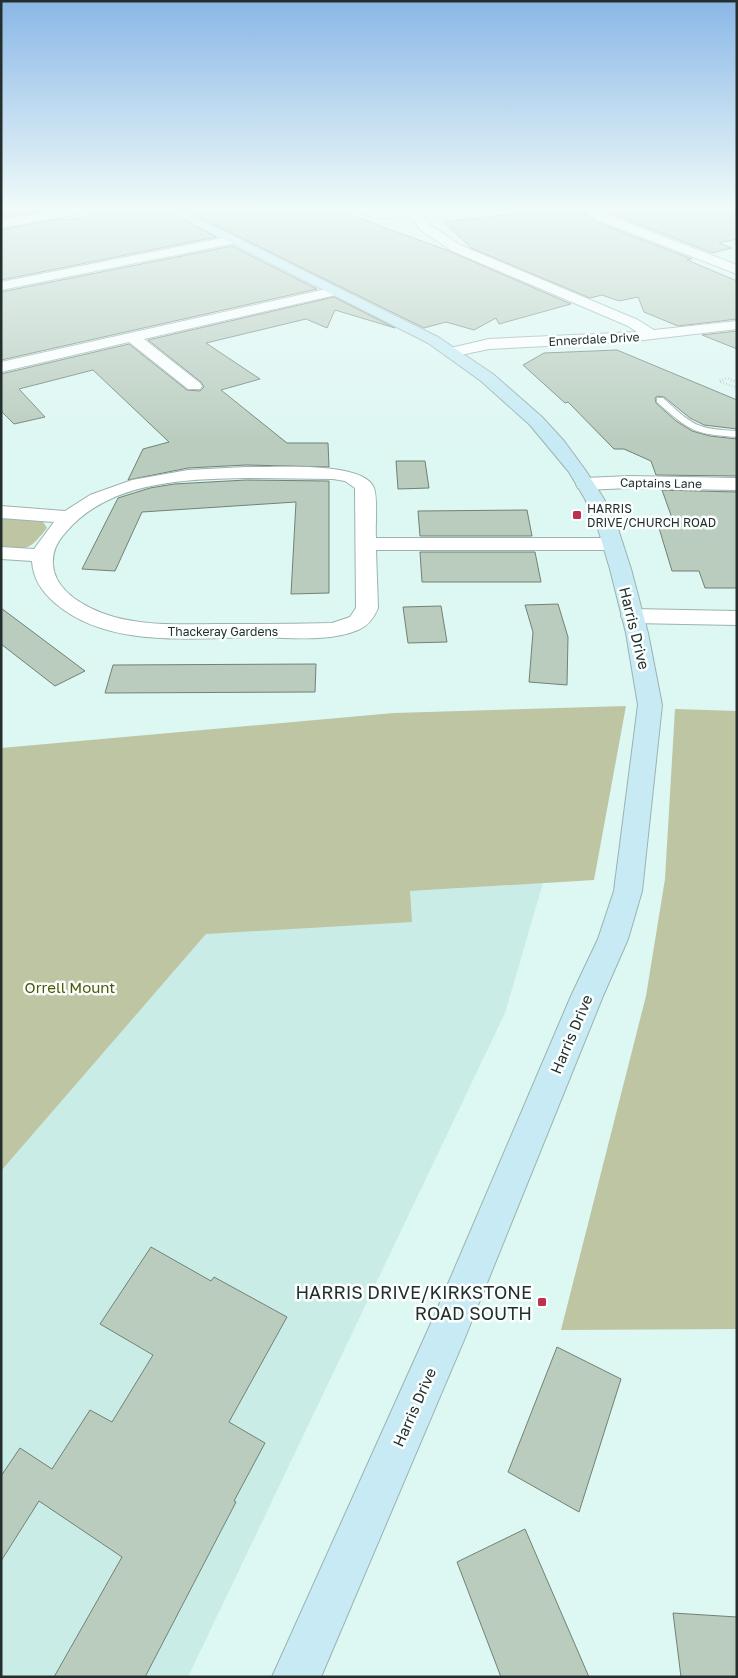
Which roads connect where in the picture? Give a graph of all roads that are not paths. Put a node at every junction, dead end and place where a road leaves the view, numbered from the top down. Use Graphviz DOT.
graph roads {
  1 [pos="325,286"];
  2 [pos="546,286"];
  3 [pos="334,291"];
  4 [pos="737,325"];
  5 [pos="653,336"];
  6 [pos="132,337"];
  7 [pos="451,352"];
  8 [pos="1,368"];
  9 [pos="194,386"];
  10 [pos="660,400"];
  11 [pos="737,434"];
  12 [pos="585,484"];
  13 [pos="737,484"];
  14 [pos="1,512"];
  15 [pos="68,517"];
  16 [pos="366,544"];
  17 [pos="613,544"];
  18 [pos="1,553"];
  19 [pos="42,556"];
  20 [pos="632,616"];
  21 [pos="737,618"];
  22 [pos="296,1677"];
  1 -- 3 [label="street, Harris Drive"];
  2 -- 5 [label="street"];
  3 -- 6 [label="street"];
  3 -- 7 [label="street, Harris Drive"];
  4 -- 5 [label="street, Ennerdale Drive"];
  5 -- 7 [label="street, Ennerdale Drive"];
  6 -- 8 [label="street"];
  6 -- 9 [label="street"];
  7 -- 12 [label="street, Harris Drive"];
  10 -- 11 [label="lane"];
  12 -- 13 [label="street, Captains Lane"];
  12 -- 17 [label="street, Harris Drive"];
  14 -- 15 [label="street"];
  15 -- 16 [label="street, Thackeray Gardens"];
  15 -- 19 [label="street, Thackeray Gardens"];
  16 -- 17 [label="street"];
  16 -- 19 [label="street, Thackeray Gardens"];
  17 -- 20 [label="street, Harris Drive"];
  18 -- 19 [label="street"];
  20 -- 21 [label="street"];
  20 -- 22 [label="street, Harris Drive"];
}
